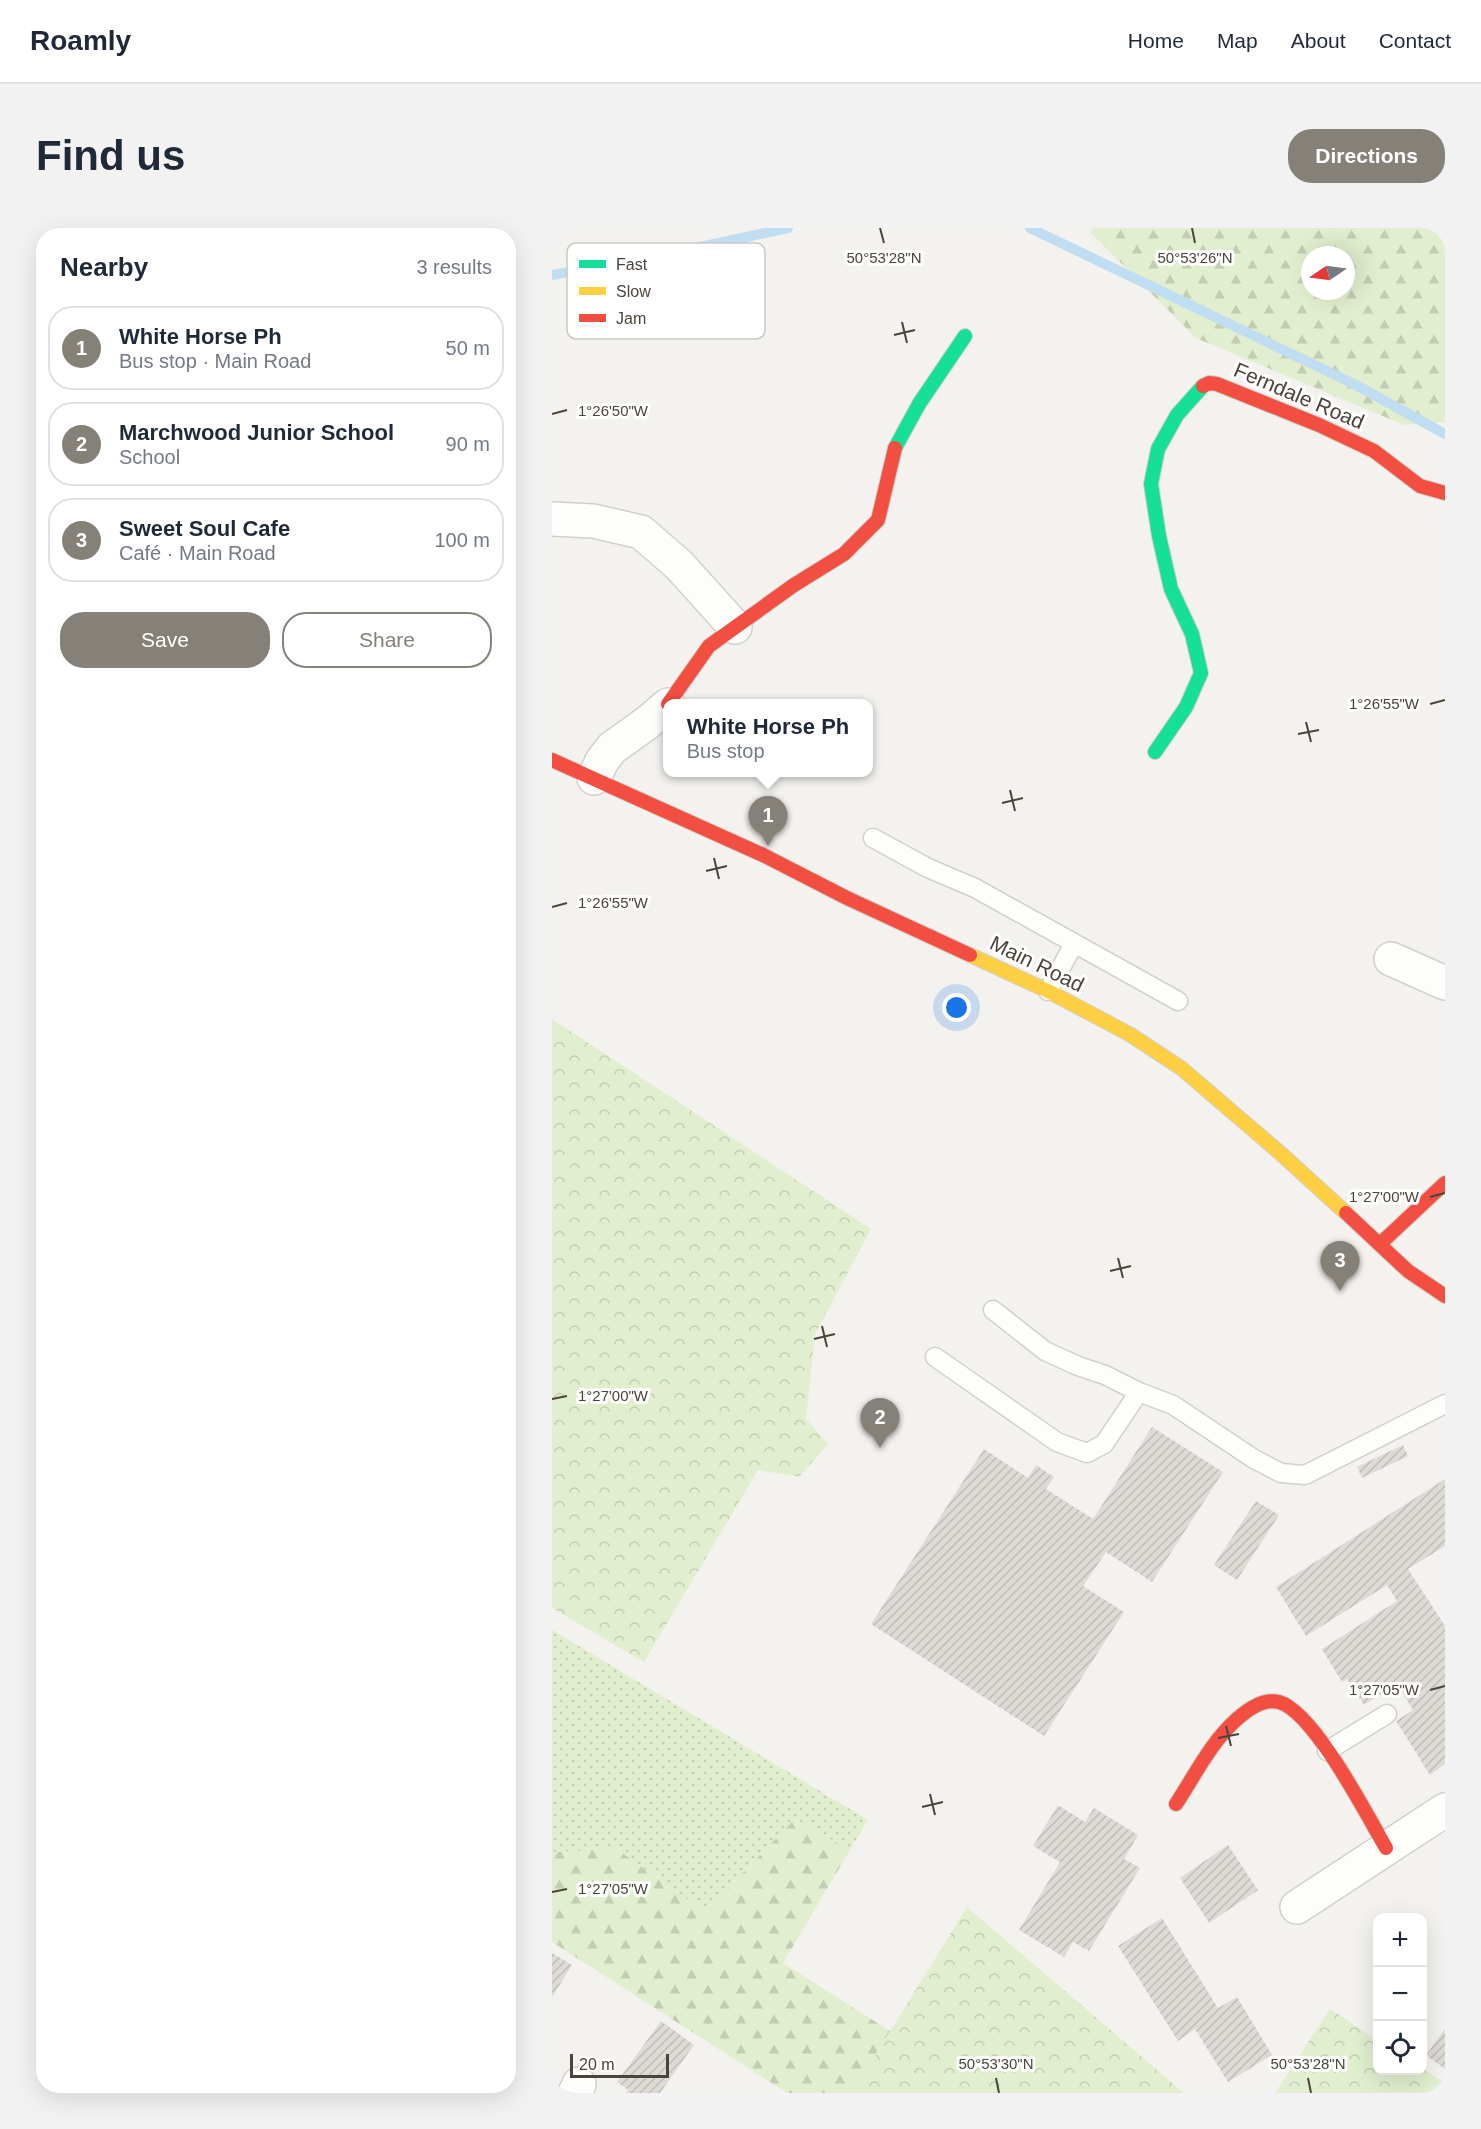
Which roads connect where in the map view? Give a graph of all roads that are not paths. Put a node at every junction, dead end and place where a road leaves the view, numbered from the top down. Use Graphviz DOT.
graph roads {
  1 [pos="965,336"];
  2 [pos="1445,493"];
  3 [pos="552,519"];
  4 [pos="735,627"];
  5 [pos="672,699"];
  6 [pos="663,709"];
  7 [pos="1155,752"];
  8 [pos="552,760"];
  9 [pos="594,778"];
  10 [pos="873,838"];
  11 [pos="1074,944"];
  12 [pos="1391,958"];
  13 [pos="1445,983"];
  14 [pos="1048,991"];
  15 [pos="1178,1001"];
  16 [pos="1445,1183"];
  17 [pos="1380,1244"];
  18 [pos="1445,1296"];
  19 [pos="993,1310"];
  20 [pos="935,1357"];
  21 [pos="1138,1392"];
  22 [pos="1445,1404"];
  23 [pos="1387,1713"];
  24 [pos="1327,1751"];
  25 [pos="1176,1804"];
  26 [pos="1445,1810"];
  27 [pos="1386,1848"];
  28 [pos="1297,1907"];
  1 -- 4 [label="street"];
  2 -- 7 [label="street, Ferndale Road"];
  3 -- 4 [label="street"];
  4 -- 5 [label="street"];
  6 -- 9 [label="street"];
  8 -- 9 [label="street, Main Road"];
  9 -- 14 [label="street, Main Road"];
  10 -- 11 [label="lane"];
  11 -- 14 [label="lane"];
  11 -- 15 [label="lane"];
  12 -- 13 [label="street"];
  14 -- 17 [label="street, Main Road"];
  16 -- 17 [label="street"];
  17 -- 18 [label="street, Main Road"];
  19 -- 21 [label="lane"];
  20 -- 21 [label="lane"];
  21 -- 22 [label="lane"];
  23 -- 24 [label="lane"];
  24 -- 25 [label="street"];
  24 -- 27 [label="street"];
  26 -- 27 [label="street"];
  27 -- 28 [label="street"];
}
